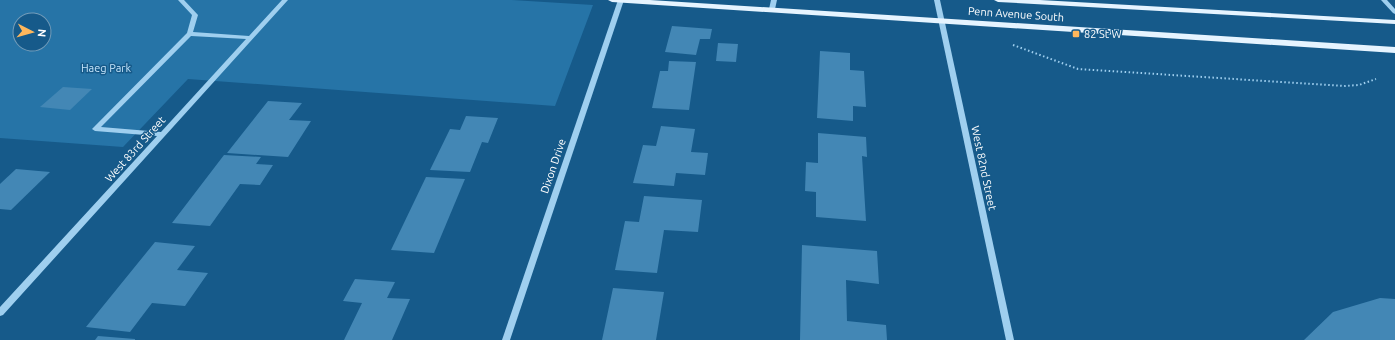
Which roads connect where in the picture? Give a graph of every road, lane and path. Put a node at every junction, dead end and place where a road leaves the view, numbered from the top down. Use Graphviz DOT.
graph roads {
  1 [pos="181,0"];
  2 [pos="285,0"];
  3 [pos="612,0"];
  4 [pos="621,0"];
  5 [pos="774,0"];
  6 [pos="937,0"];
  7 [pos="998,0"];
  8 [pos="1384,0"];
  9 [pos="772,9"];
  10 [pos="1395,12"];
  11 [pos="941,20"];
  12 [pos="1395,22"];
  13 [pos="190,34"];
  14 [pos="251,38"];
  15 [pos="1013,44"];
  16 [pos="1395,50"];
  17 [pos="1376,79"];
  18 [pos="163,134"];
  19 [pos="0,313"];
  20 [pos="506,340"];
  21 [pos="1010,340"];
  1 -- 13 [label="street"];
  2 -- 14 [label="street, West 83rd Street"];
  3 -- 4 [label="main road, Penn Avenue South"];
  4 -- 9 [label="main road, Penn Avenue South"];
  4 -- 20 [label="street, Dixon Drive"];
  5 -- 9 [label="street"];
  6 -- 11 [label="street, West 82nd Street"];
  7 -- 12 [label="main road, Penn Avenue South"];
  8 -- 10 [label="street"];
  9 -- 11 [label="main road, Penn Avenue South"];
  11 -- 16 [label="main road, Penn Avenue South"];
  11 -- 21 [label="street, West 82nd Street"];
  13 -- 14 [label="street"];
  13 -- 18 [label="street"];
  14 -- 18 [label="street, West 83rd Street"];
  15 -- 17 [label="path"];
  18 -- 19 [label="street, West 83rd Street"];
}
